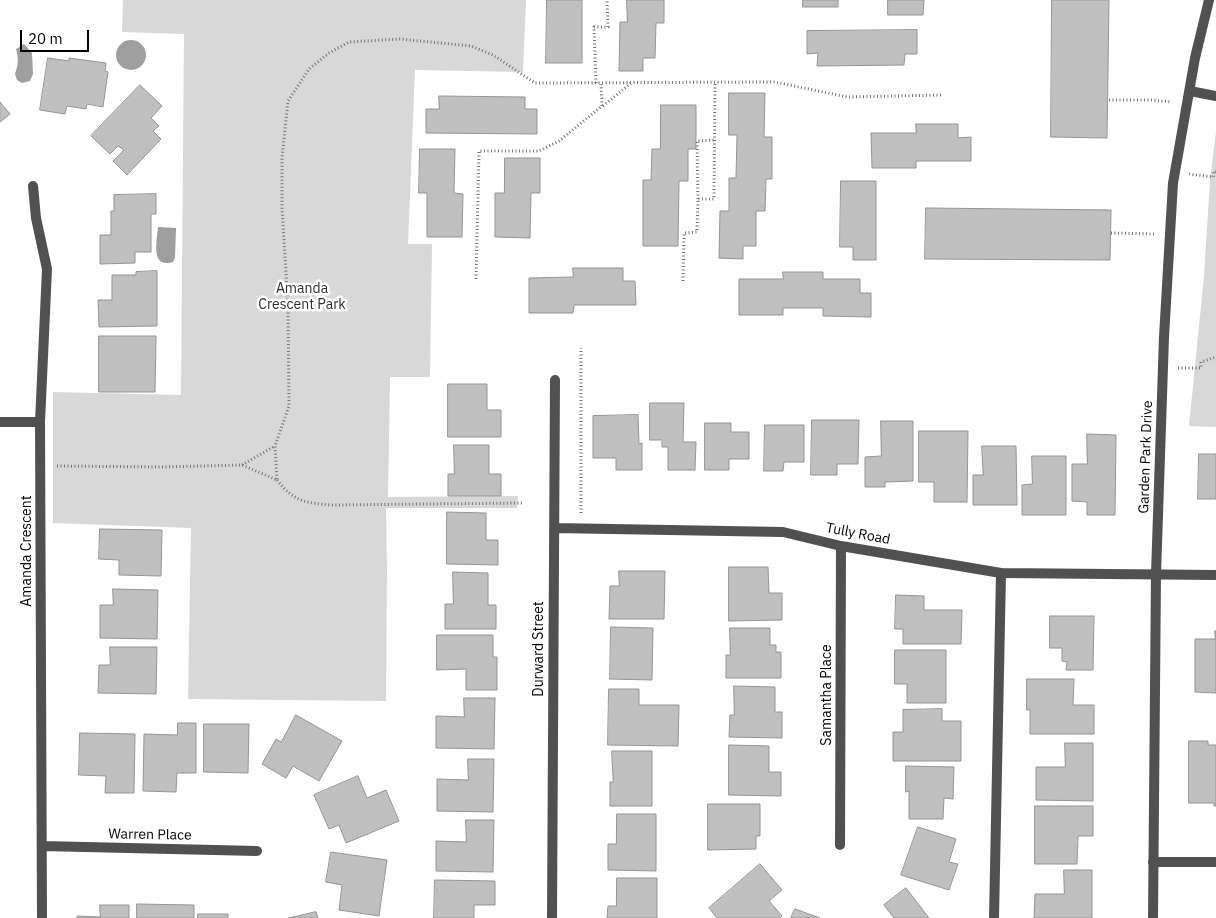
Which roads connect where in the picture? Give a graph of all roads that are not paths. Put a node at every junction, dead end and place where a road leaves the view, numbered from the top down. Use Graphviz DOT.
graph roads {
  1 [pos="1209,0"];
  2 [pos="1190,91"];
  3 [pos="1216,96"];
  4 [pos="33,186"];
  5 [pos="554,380"];
  6 [pos="0,422"];
  7 [pos="40,422"];
  8 [pos="554,528"];
  9 [pos="842,546"];
  10 [pos="1001,573"];
  11 [pos="1156,574"];
  12 [pos="1216,575"];
  13 [pos="840,844"];
  14 [pos="42,846"];
  15 [pos="258,850"];
  16 [pos="1153,862"];
  17 [pos="1216,862"];
  18 [pos="42,918"];
  19 [pos="552,918"];
  20 [pos="994,918"];
  21 [pos="1153,918"];
  1 -- 2 [label="street, Garden Park Drive"];
  2 -- 3 [label="street"];
  2 -- 11 [label="street, Garden Park Drive"];
  4 -- 7 [label="street, Amanda Crescent"];
  5 -- 8 [label="street, Durward Street"];
  6 -- 7 [label="street"];
  7 -- 14 [label="street, Amanda Crescent"];
  8 -- 9 [label="street, Tully Road"];
  8 -- 19 [label="street, Durward Street"];
  9 -- 10 [label="street, Tully Road"];
  9 -- 13 [label="street, Samantha Place"];
  10 -- 11 [label="street, Tully Road"];
  10 -- 20 [label="street"];
  11 -- 12 [label="street, Tully Road"];
  11 -- 16 [label="street, Garden Park Drive"];
  14 -- 15 [label="street, Warren Place"];
  14 -- 18 [label="street, Amanda Crescent"];
  16 -- 17 [label="street"];
  16 -- 21 [label="street, Garden Park Drive"];
}
